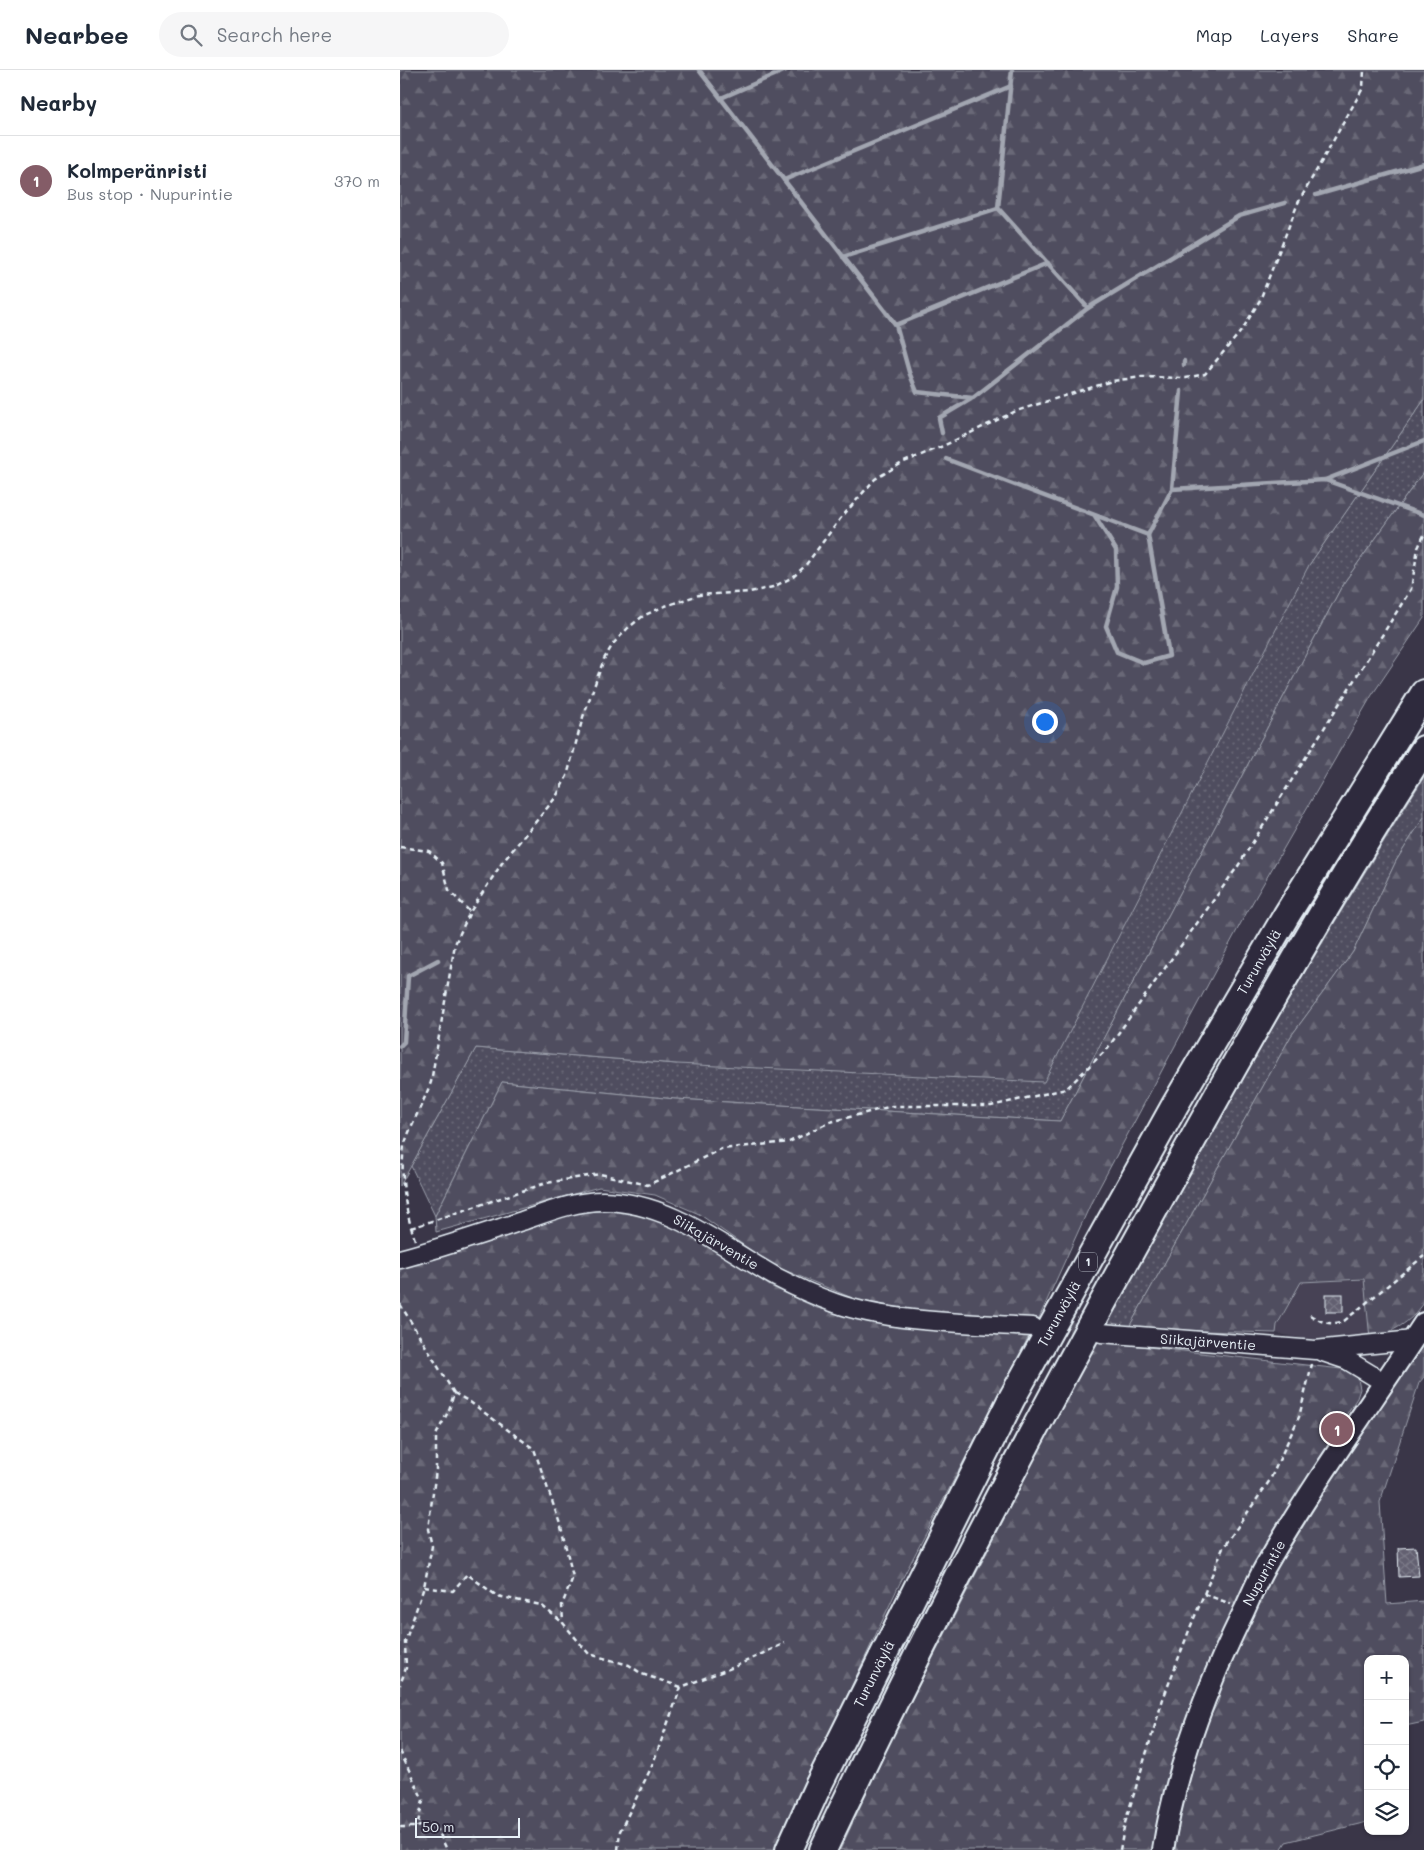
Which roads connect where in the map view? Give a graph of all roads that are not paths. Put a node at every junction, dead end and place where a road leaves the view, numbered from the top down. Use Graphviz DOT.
graph roads {
  1 [pos="1424,693"];
  2 [pos="1424,749"];
  3 [pos="400,1259"];
  4 [pos="1424,1323"];
  5 [pos="1033,1327"];
  6 [pos="1101,1333"];
  7 [pos="1413,1340"];
  8 [pos="1316,1350"];
  9 [pos="1385,1383"];
  10 [pos="788,1850"];
  11 [pos="823,1850"];
  12 [pos="1164,1850"];
  1 -- 10 [label="highway, Turunväylä / 1"];
  2 -- 11 [label="highway, 1"];
  3 -- 5 [label="street, Siikajärventie"];
  4 -- 7 [label="main road, Nupurintie"];
  6 -- 8 [label="street, Siikajärventie"];
  7 -- 8 [label="street"];
  7 -- 9 [label="main road, Nupurintie"];
  8 -- 9 [label="street"];
  9 -- 12 [label="main road, Nupurintie"];
}
